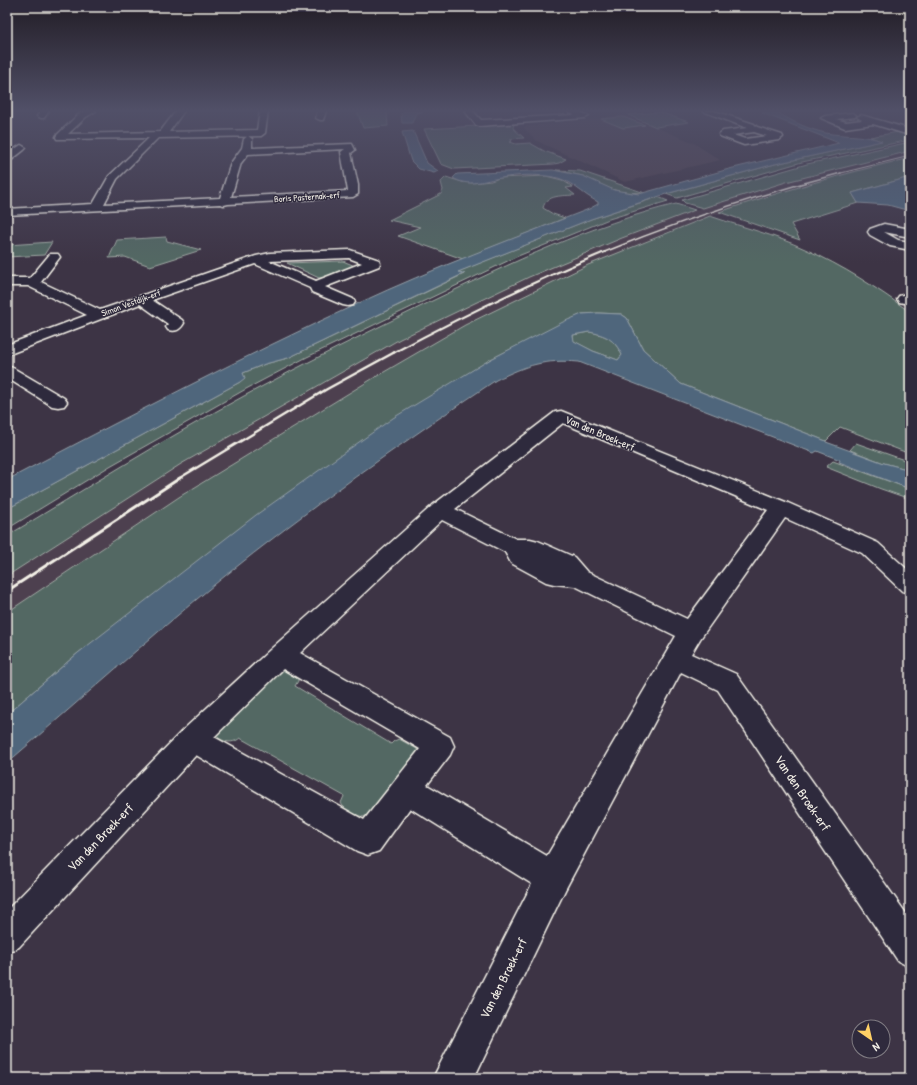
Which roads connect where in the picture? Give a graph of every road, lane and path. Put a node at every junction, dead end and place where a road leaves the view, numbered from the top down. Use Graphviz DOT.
graph roads {
  1 [pos="130,162"];
  2 [pos="237,162"];
  3 [pos="348,162"];
  4 [pos="224,202"];
  5 [pos="97,207"];
  6 [pos="7,212"];
  7 [pos="910,233"];
  8 [pos="910,246"];
  9 [pos="54,257"];
  10 [pos="256,260"];
  11 [pos="7,282"];
  12 [pos="33,283"];
  13 [pos="316,286"];
  14 [pos="140,299"];
  15 [pos="348,302"];
  16 [pos="99,315"];
  17 [pos="173,327"];
  18 [pos="7,350"];
  19 [pos="7,371"];
  20 [pos="58,402"];
  21 [pos="781,508"];
  22 [pos="440,510"];
  23 [pos="910,585"];
  24 [pos="691,632"];
  25 [pos="281,655"];
  26 [pos="676,658"];
  27 [pos="194,739"];
  28 [pos="406,789"];
  29 [pos="553,878"];
  30 [pos="7,935"];
  31 [pos="910,949"];
  32 [pos="453,1078"];
  1 -- 5 [label="street"];
  2 -- 4 [label="street"];
  3 -- 4 [label="street, Boris Pasternak-erf"];
  4 -- 5 [label="street, Boris Pasternak-erf"];
  5 -- 6 [label="street, Boris Pasternak-erf"];
  7 -- 8 [label="street"];
  9 -- 12 [label="street"];
  10 -- 13 [label="street"];
  10 -- 13 [label="street, Simon Vestdijk-erf"];
  10 -- 14 [label="street, Simon Vestdijk-erf"];
  11 -- 12 [label="street"];
  12 -- 16 [label="street"];
  13 -- 15 [label="street"];
  14 -- 16 [label="street, Simon Vestdijk-erf"];
  14 -- 17 [label="street"];
  16 -- 18 [label="street, Simon Vestdijk-erf"];
  19 -- 20 [label="street"];
  21 -- 22 [label="street, Van den Broek-erf"];
  21 -- 23 [label="street, Van den Broek-erf"];
  21 -- 24 [label="street, Van den Broek-erf"];
  22 -- 24 [label="street"];
  22 -- 25 [label="street, Van den Broek-erf"];
  24 -- 26 [label="street, Van den Broek-erf"];
  25 -- 27 [label="street, Van den Broek-erf"];
  25 -- 28 [label="street"];
  26 -- 29 [label="street, Van den Broek-erf"];
  26 -- 31 [label="street, Van den Broek-erf"];
  27 -- 28 [label="street"];
  27 -- 30 [label="street, Van den Broek-erf"];
  28 -- 29 [label="street"];
  29 -- 32 [label="street, Van den Broek-erf"];
}
